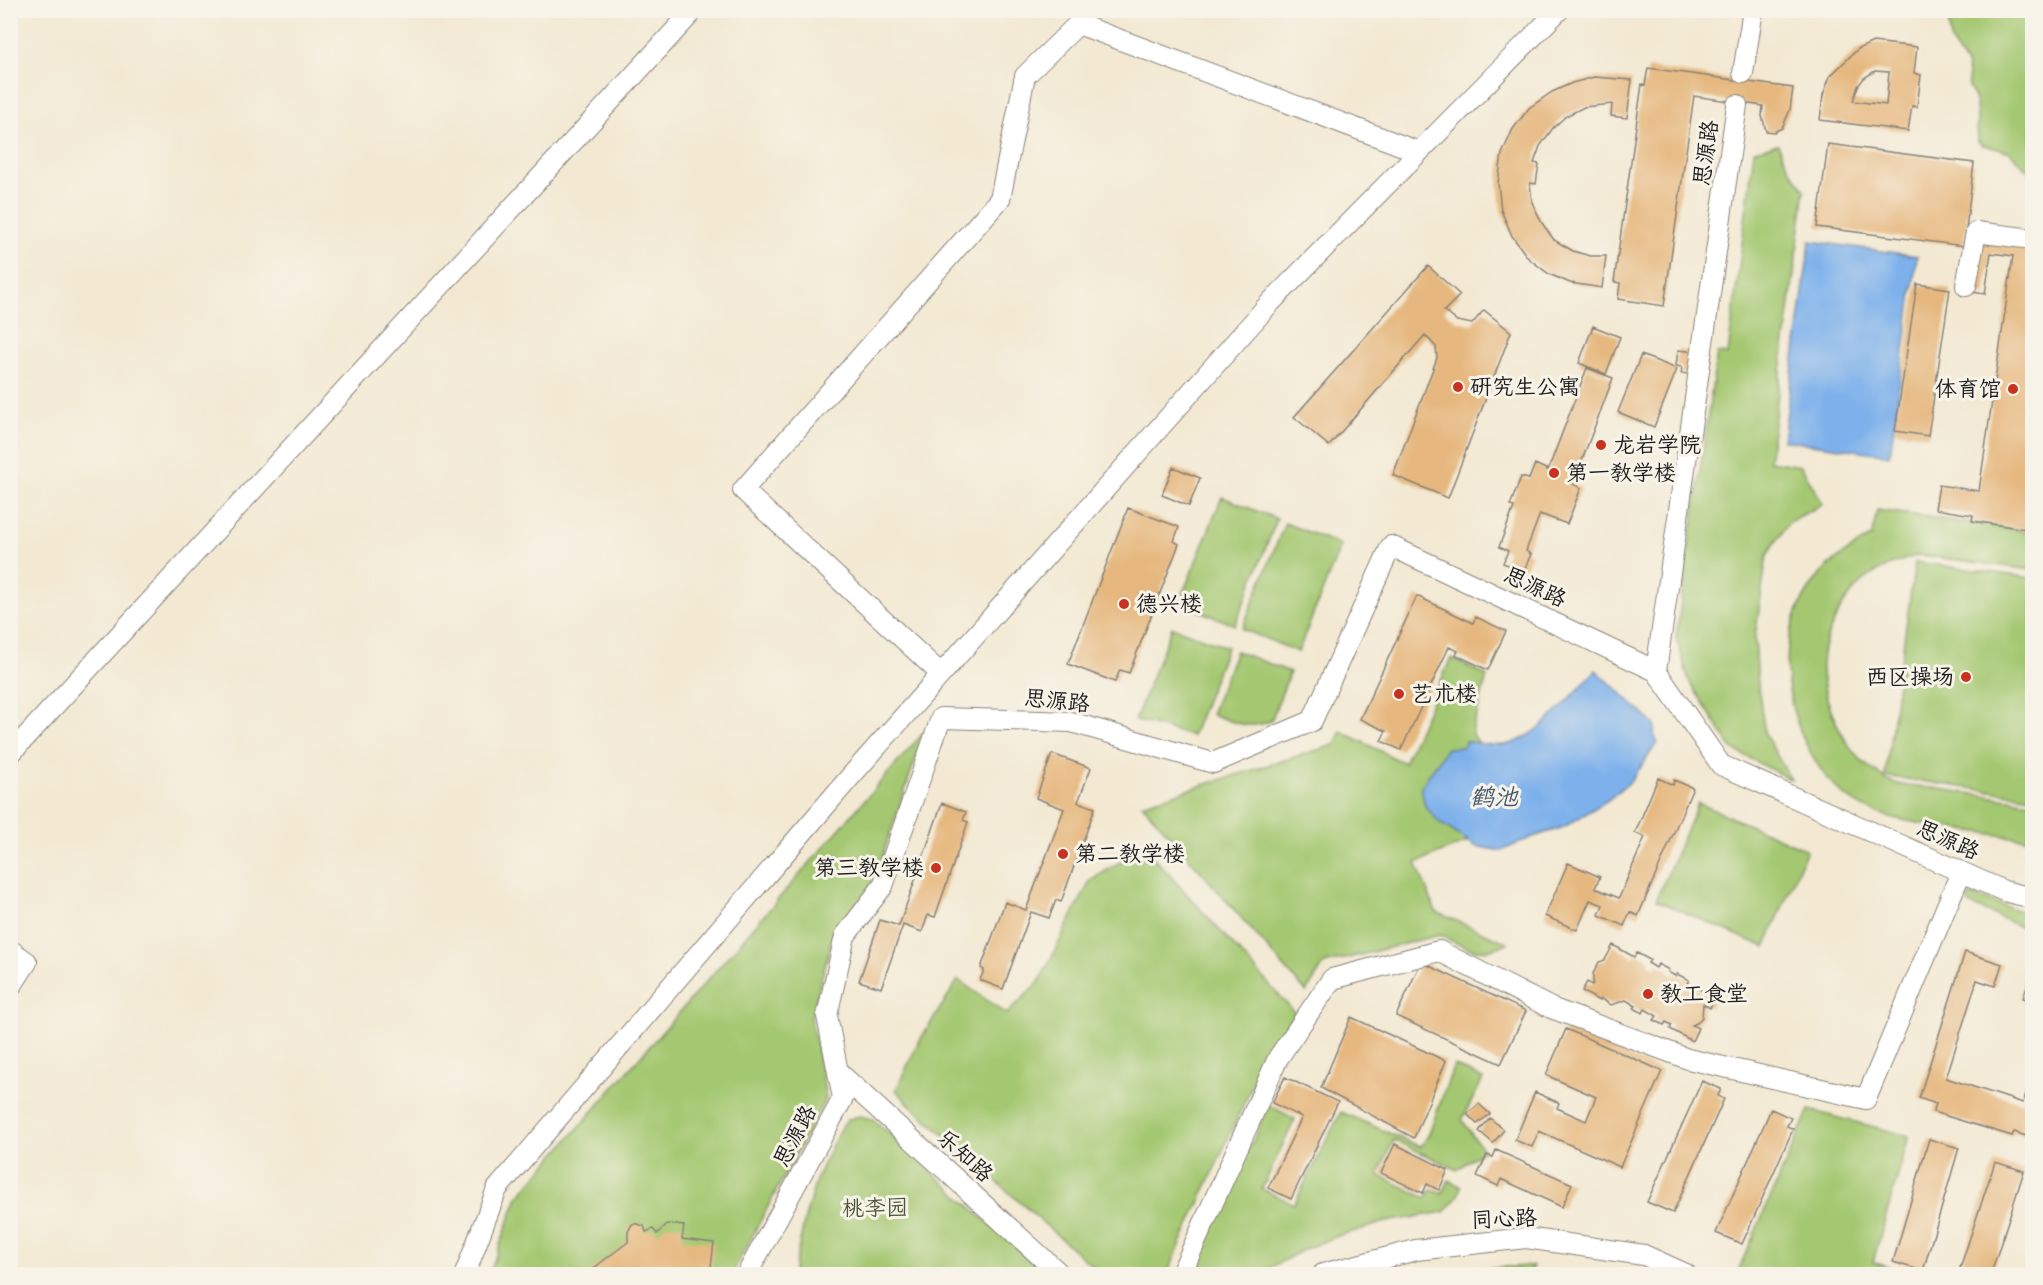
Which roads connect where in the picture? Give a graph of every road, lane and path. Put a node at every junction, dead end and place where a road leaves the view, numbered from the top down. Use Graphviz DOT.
graph roads {
  1 [pos="694,10"];
  2 [pos="1754,10"];
  3 [pos="1554,12"];
  4 [pos="1743,73"];
  5 [pos="1737,105"];
  6 [pos="1419,152"];
  7 [pos="2032,239"];
  8 [pos="1966,286"];
  9 [pos="1656,671"];
  10 [pos="941,674"];
  11 [pos="10,754"];
  12 [pos="1960,872"];
  13 [pos="2032,898"];
  14 [pos="10,950"];
  15 [pos="10,988"];
  16 [pos="838,1072"];
  17 [pos="465,1275"];
  18 [pos="747,1275"];
  19 [pos="1060,1275"];
  20 [pos="1181,1275"];
  21 [pos="1323,1275"];
  22 [pos="1686,1275"];
  1 -- 11 [label="street"];
  2 -- 4 [label="street"];
  3 -- 6 [label="street"];
  5 -- 9 [label="street, 思源路"];
  6 -- 10 [label="street"];
  6 -- 10 [label="street"];
  7 -- 8 [label="street"];
  9 -- 12 [label="street, 思源路"];
  9 -- 16 [label="street, 思源路"];
  10 -- 17 [label="street"];
  12 -- 13 [label="street, 思源路"];
  12 -- 20 [label="street"];
  14 -- 15 [label="street"];
  16 -- 18 [label="street, 思源路"];
  16 -- 19 [label="street, 乐知路"];
  21 -- 22 [label="street, 同心路"];
}
